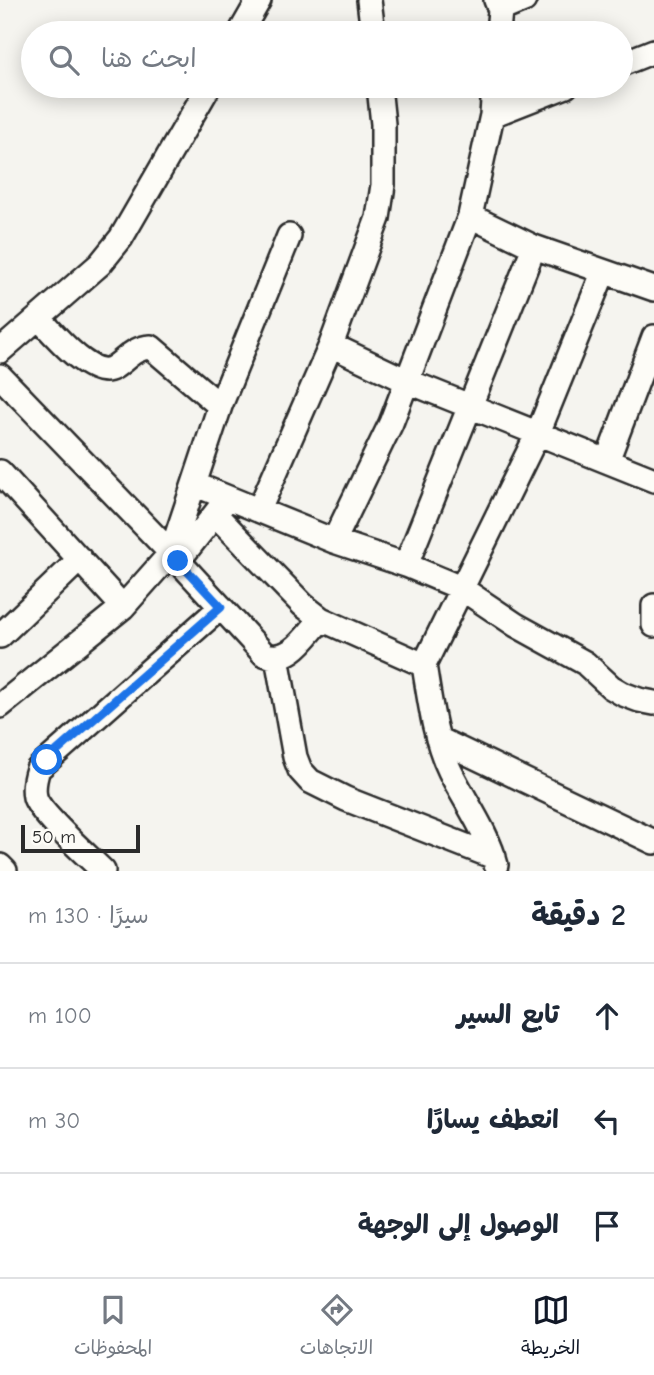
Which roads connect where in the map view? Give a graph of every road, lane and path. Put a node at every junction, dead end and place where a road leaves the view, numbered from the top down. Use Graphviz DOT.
graph roads {
  1 [pos="259,0"];
  2 [pos="369,0"];
  3 [pos="524,0"];
  4 [pos="498,5"];
  5 [pos="247,21"];
  6 [pos="372,21"];
  7 [pos="654,51"];
  8 [pos="633,59"];
  9 [pos="202,98"];
  10 [pos="380,98"];
  11 [pos="493,98"];
  12 [pos="535,98"];
  13 [pos="492,115"];
  14 [pos="470,216"];
  15 [pos="289,236"];
  16 [pos="534,247"];
  17 [pos="603,273"];
  18 [pos="654,289"];
  19 [pos="39,318"];
  20 [pos="654,337"];
  21 [pos="331,345"];
  22 [pos="0,351"];
  23 [pos="0,376"];
  24 [pos="647,380"];
  25 [pos="407,381"];
  26 [pos="220,406"];
  27 [pos="471,406"];
  28 [pos="537,433"];
  29 [pos="607,461"];
  30 [pos="0,472"];
  31 [pos="654,480"];
  32 [pos="194,484"];
  33 [pos="221,506"];
  34 [pos="259,510"];
  35 [pos="334,541"];
  36 [pos="175,557"];
  37 [pos="80,559"];
  38 [pos="406,565"];
  39 [pos="461,588"];
  40 [pos="654,606"];
  41 [pos="123,607"];
  42 [pos="221,607"];
  43 [pos="321,619"];
  44 [pos="654,625"];
  45 [pos="0,636"];
  46 [pos="277,657"];
  47 [pos="424,665"];
  48 [pos="654,702"];
  49 [pos="0,706"];
  50 [pos="438,739"];
  51 [pos="654,842"];
  52 [pos="496,864"];
  53 [pos="0,866"];
  54 [pos="5,871"];
  55 [pos="103,871"];
  1 -- 5 [label="street"];
  2 -- 6 [label="street"];
  3 -- 4 [label="street"];
  7 -- 8 [label="street"];
  9 -- 19 [label="street"];
  10 -- 21 [label="street"];
  11 -- 13 [label="street"];
  12 -- 13 [label="street"];
  13 -- 14 [label="street"];
  14 -- 16 [label="street"];
  14 -- 25 [label="street"];
  15 -- 26 [label="street"];
  16 -- 17 [label="street"];
  16 -- 27 [label="street"];
  17 -- 18 [label="street"];
  17 -- 28 [label="street"];
  19 -- 22 [label="street"];
  19 -- 26 [label="street"];
  20 -- 24 [label="street"];
  21 -- 25 [label="street"];
  21 -- 34 [label="street"];
  23 -- 36 [label="street"];
  24 -- 29 [label="street"];
  25 -- 27 [label="street"];
  25 -- 35 [label="street"];
  26 -- 32 [label="street"];
  27 -- 28 [label="street"];
  27 -- 38 [label="street"];
  28 -- 29 [label="street"];
  28 -- 39 [label="street"];
  29 -- 31 [label="street"];
  30 -- 37 [label="street"];
  32 -- 33 [label="street"];
  32 -- 36 [label="street"];
  33 -- 34 [label="street"];
  33 -- 36 [label="street"];
  33 -- 43 [label="street"];
  34 -- 35 [label="street"];
  35 -- 38 [label="street"];
  36 -- 41 [label="street"];
  36 -- 42 [label="street"];
  37 -- 41 [label="street"];
  37 -- 45 [label="street"];
  38 -- 39 [label="street"];
  39 -- 47 [label="street"];
  39 -- 48 [label="street"];
  40 -- 44 [label="street"];
  41 -- 49 [label="street"];
  42 -- 46 [label="street"];
  42 -- 55 [label="street"];
  43 -- 46 [label="street"];
  43 -- 47 [label="street"];
  46 -- 52 [label="street"];
  47 -- 50 [label="street"];
  50 -- 51 [label="street"];
  50 -- 52 [label="street"];
  53 -- 54 [label="street"];
}
